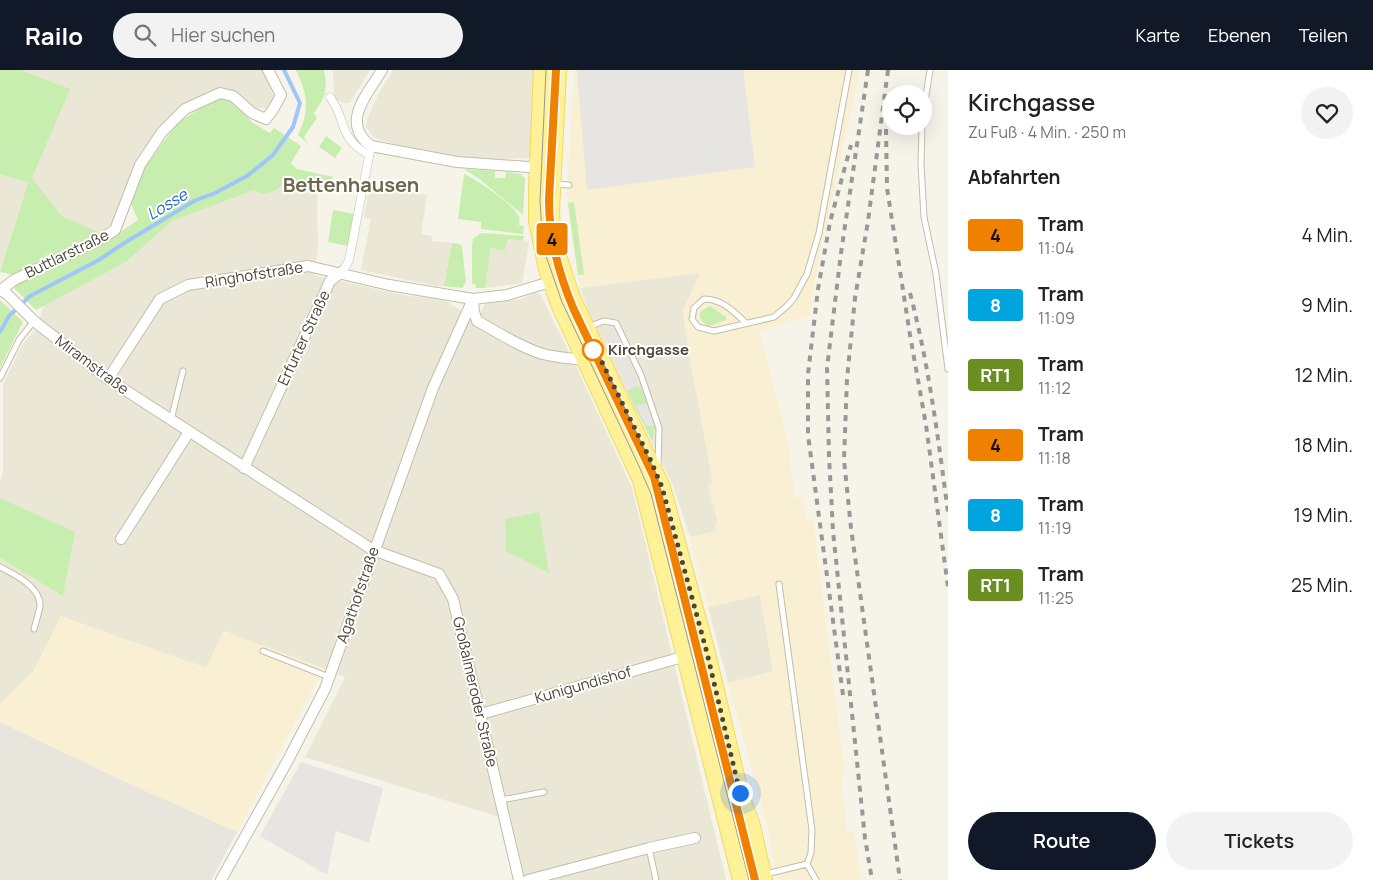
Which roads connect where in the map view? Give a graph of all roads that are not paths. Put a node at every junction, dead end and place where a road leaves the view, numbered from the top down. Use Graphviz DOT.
graph roads {
  1 [pos="268,70"];
  2 [pos="382,70"];
  3 [pos="542,70"];
  4 [pos="558,70"];
  5 [pos="849,70"];
  6 [pos="930,70"];
  7 [pos="928,85"];
  8 [pos="330,98"];
  9 [pos="922,135"];
  10 [pos="370,151"];
  11 [pos="548,173"];
  12 [pos="569,185"];
  13 [pos="342,272"];
  14 [pos="558,280"];
  15 [pos="3,292"];
  16 [pos="472,300"];
  17 [pos="32,319"];
  18 [pos="745,322"];
  19 [pos="585,328"];
  20 [pos="585,360"];
  21 [pos="948,369"];
  22 [pos="182,372"];
  23 [pos="0,378"];
  24 [pos="108,379"];
  25 [pos="171,420"];
  26 [pos="189,432"];
  27 [pos="244,468"];
  28 [pos="656,473"];
  29 [pos="657,503"];
  30 [pos="120,539"];
  31 [pos="374,550"];
  32 [pos="0,567"];
  33 [pos="779,584"];
  34 [pos="34,629"];
  35 [pos="263,651"];
  36 [pos="686,656"];
  37 [pos="329,677"];
  38 [pos="481,714"];
  39 [pos="544,792"];
  40 [pos="501,800"];
  41 [pos="695,838"];
  42 [pos="649,848"];
  43 [pos="806,864"];
  44 [pos="752,879"];
  45 [pos="221,880"];
  46 [pos="519,880"];
  47 [pos="528,880"];
  48 [pos="656,880"];
  49 [pos="816,880"];
  1 -- 15 [label="street, Buttlarstraße"];
  2 -- 10 [label="street"];
  3 -- 11 [label="main road"];
  4 -- 11 [label="main road"];
  5 -- 18 [label="lane"];
  6 -- 7 [label="lane"];
  8 -- 10 [label="street"];
  9 -- 21 [label="lane"];
  10 -- 11 [label="street"];
  10 -- 13 [label="street, Erfurter Straße"];
  11 -- 12 [label="lane"];
  11 -- 14 [label="main road"];
  13 -- 16 [label="street, Ringhofstraße"];
  13 -- 24 [label="street, Ringhofstraße"];
  13 -- 27 [label="street, Erfurter Straße"];
  14 -- 16 [label="street, Ringhofstraße"];
  14 -- 19 [label="main road"];
  14 -- 20 [label="main road"];
  15 -- 17 [label="street, Miramstraße"];
  16 -- 20 [label="street"];
  16 -- 31 [label="street, Agathofstraße"];
  17 -- 23 [label="lane"];
  17 -- 24 [label="street, Miramstraße"];
  18 -- 18 [label="lane"];
  19 -- 28 [label="main road"];
  19 -- 28 [label="lane"];
  20 -- 29 [label="main road"];
  22 -- 25 [label="lane"];
  24 -- 25 [label="street, Miramstraße"];
  25 -- 26 [label="street, Miramstraße"];
  26 -- 27 [label="street, Miramstraße"];
  26 -- 30 [label="street"];
  27 -- 31 [label="street, Miramstraße"];
  28 -- 29 [label="main road"];
  29 -- 36 [label="main road"];
  29 -- 44 [label="main road"];
  31 -- 37 [label="street, Agathofstraße"];
  31 -- 38 [label="street, Großalmeroder Straße"];
  32 -- 34 [label="lane"];
  33 -- 43 [label="lane"];
  35 -- 37 [label="lane"];
  36 -- 38 [label="street, Kunigundishof"];
  36 -- 44 [label="main road"];
  37 -- 45 [label="street, Agathofstraße"];
  38 -- 40 [label="street, Großalmeroder Straße"];
  39 -- 40 [label="lane"];
  40 -- 46 [label="street, Großalmeroder Straße"];
  41 -- 42 [label="street"];
  42 -- 47 [label="street"];
  42 -- 48 [label="lane"];
  43 -- 44 [label="lane"];
  43 -- 49 [label="lane"];
}
